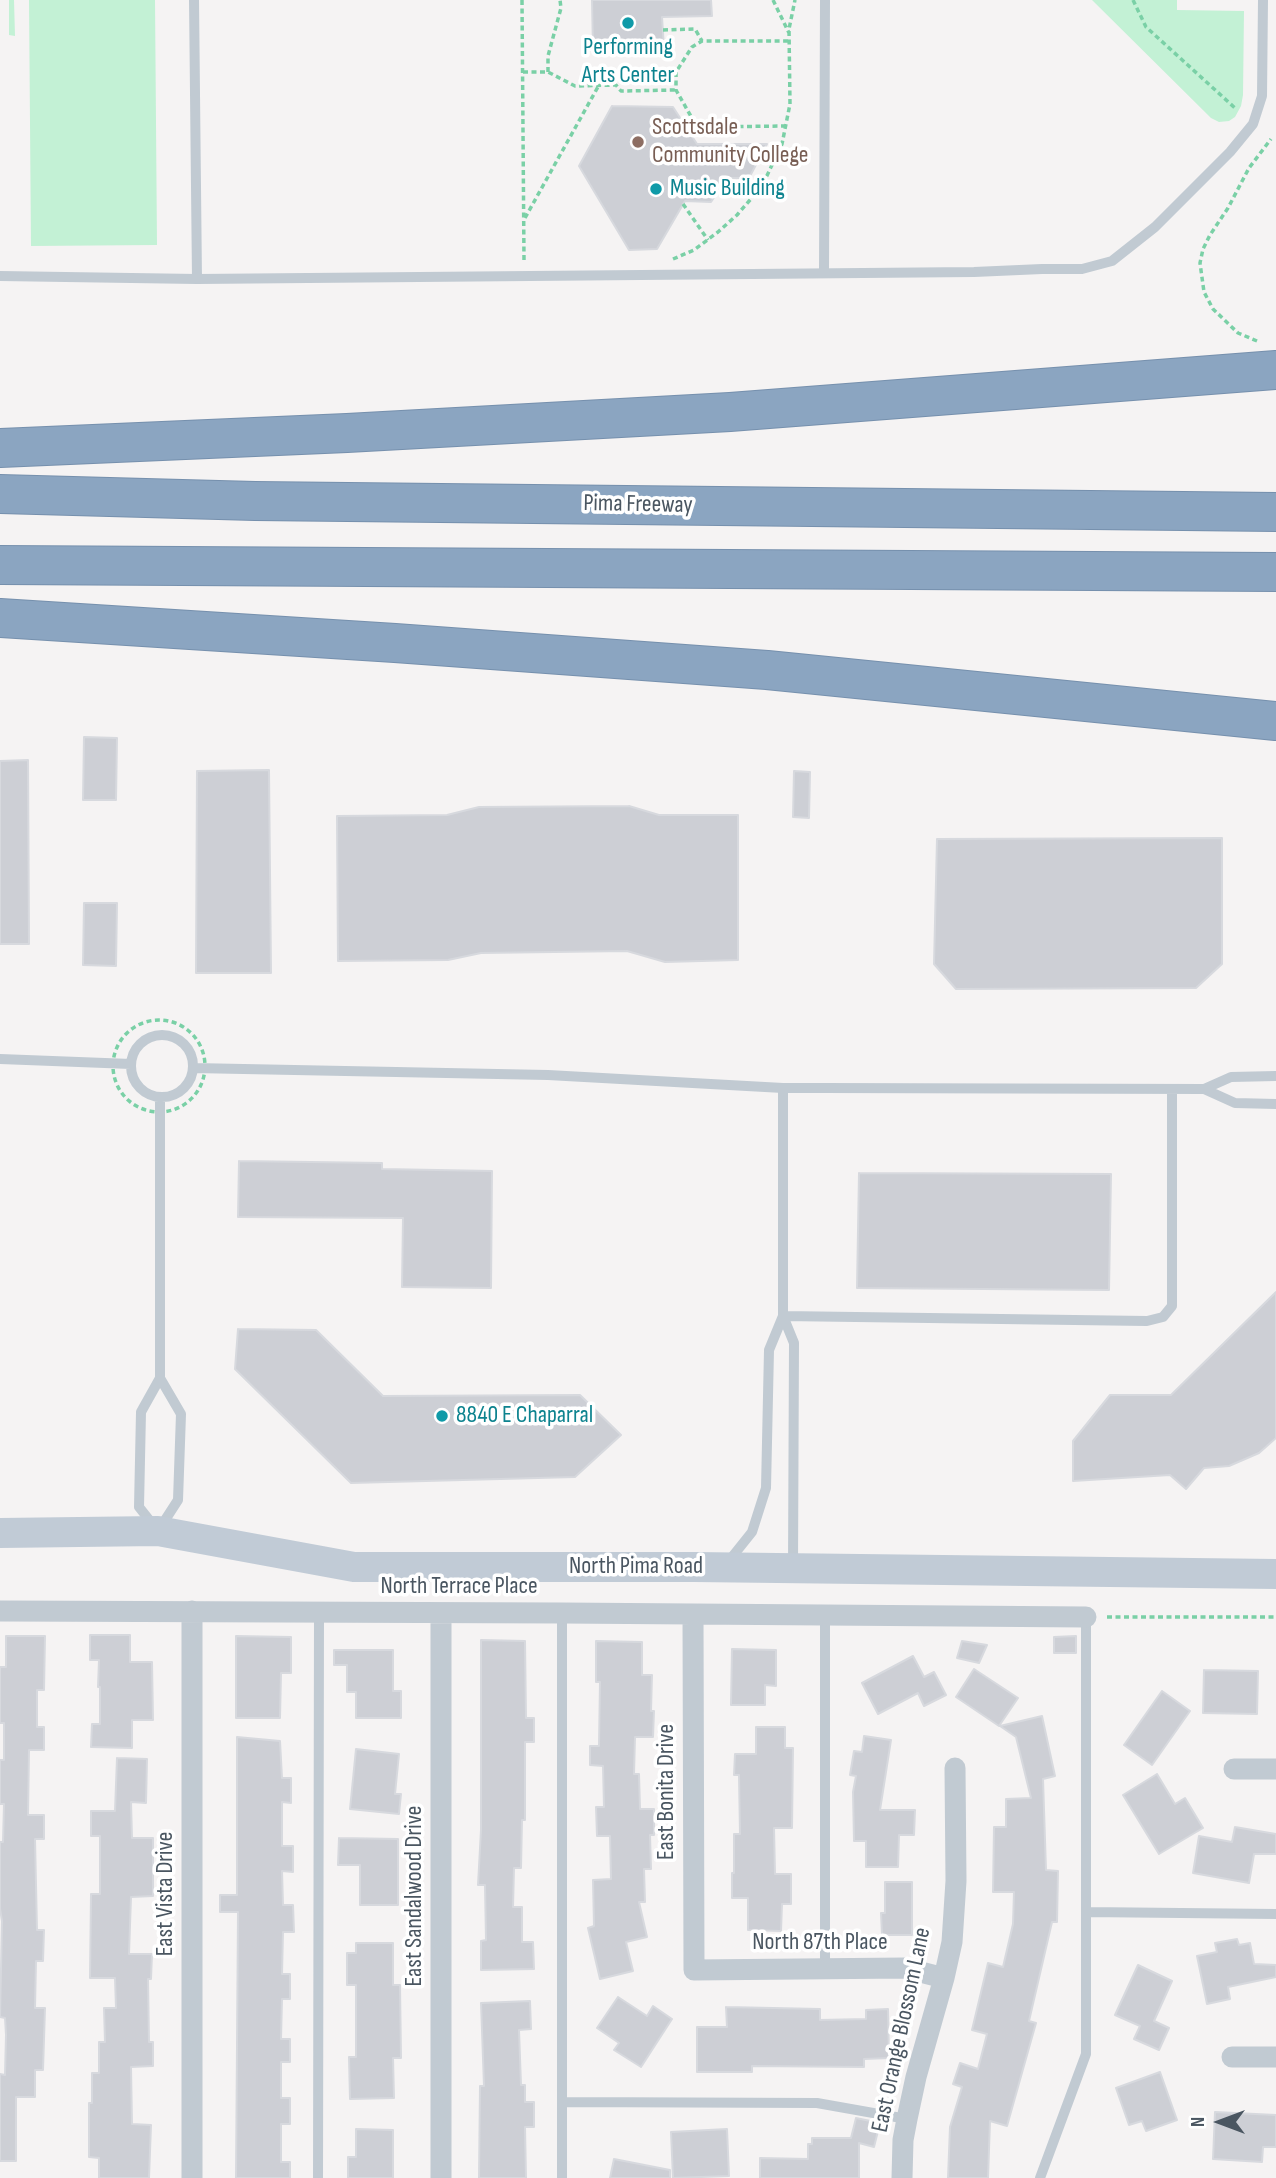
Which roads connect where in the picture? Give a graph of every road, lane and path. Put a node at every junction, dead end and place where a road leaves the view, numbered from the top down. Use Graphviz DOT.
graph roads {
  1 [pos="194,0"];
  2 [pos="522,0"];
  3 [pos="560,0"];
  4 [pos="773,0"];
  5 [pos="795,0"];
  6 [pos="825,0"];
  7 [pos="1133,0"];
  8 [pos="1263,0"];
  9 [pos="663,30"];
  10 [pos="790,38"];
  11 [pos="702,41"];
  12 [pos="522,72"];
  13 [pos="548,72"];
  14 [pos="599,85"];
  15 [pos="676,90"];
  16 [pos="1235,108"];
  17 [pos="786,126"];
  18 [pos="1271,139"];
  19 [pos="683,204"];
  20 [pos="524,219"];
  21 [pos="708,240"];
  22 [pos="524,262"];
  23 [pos="664,262"];
  24 [pos="824,272"];
  25 [pos="0,276"];
  26 [pos="197,279"];
  27 [pos="1267,356"];
  28 [pos="0,448"];
  29 [pos="0,494"];
  30 [pos="1276,512"];
  31 [pos="0,565"];
  32 [pos="1276,572"];
  33 [pos="0,618"];
  34 [pos="1276,721"];
  35 [pos="0,1059"];
  36 [pos="114,1063"];
  37 [pos="131,1064"];
  38 [pos="193,1068"];
  39 [pos="205,1069"];
  40 [pos="1276,1076"];
  41 [pos="783,1088"];
  42 [pos="1172,1089"];
  43 [pos="1204,1089"];
  44 [pos="160,1097"];
  45 [pos="1276,1104"];
  46 [pos="160,1112"];
  47 [pos="783,1316"];
  48 [pos="160,1378"];
  49 [pos="158,1531"];
  50 [pos="0,1533"];
  51 [pos="722,1568"];
  52 [pos="793,1569"];
  53 [pos="1276,1574"];
  54 [pos="0,1611"];
  55 [pos="192,1611"];
  56 [pos="319,1613"];
  57 [pos="441,1613"];
  58 [pos="562,1613"];
  59 [pos="693,1615"];
  60 [pos="825,1616"];
  61 [pos="1086,1617"];
  62 [pos="1276,1617"];
  63 [pos="956,1768"];
  64 [pos="1234,1769"];
  65 [pos="1276,1769"];
  66 [pos="1086,1912"];
  67 [pos="1276,1914"];
  68 [pos="825,1969"];
  69 [pos="694,1970"];
  70 [pos="944,1978"];
  71 [pos="1232,2057"];
  72 [pos="1276,2057"];
  73 [pos="563,2102"];
  74 [pos="907,2119"];
  75 [pos="192,2178"];
  76 [pos="318,2178"];
  77 [pos="441,2178"];
  78 [pos="562,2178"];
  79 [pos="902,2178"];
  80 [pos="1040,2178"];
  1 -- 26 [label="lane"];
  2 -- 12 [label="path"];
  3 -- 13 [label="path"];
  4 -- 10 [label="path"];
  5 -- 10 [label="path"];
  6 -- 24 [label="lane"];
  7 -- 16 [label="path"];
  8 -- 24 [label="lane"];
  9 -- 11 [label="path"];
  10 -- 11 [label="path"];
  10 -- 17 [label="path"];
  11 -- 15 [label="path"];
  12 -- 13 [label="path"];
  12 -- 20 [label="path"];
  13 -- 14 [label="path"];
  14 -- 15 [label="path"];
  14 -- 20 [label="path"];
  15 -- 17 [label="path"];
  17 -- 21 [label="path"];
  18 -- 27 [label="path"];
  19 -- 21 [label="path"];
  20 -- 22 [label="path"];
  21 -- 23 [label="path"];
  24 -- 26 [label="lane"];
  25 -- 26 [label="lane"];
  27 -- 28 [label="highway"];
  29 -- 30 [label="highway, Pima Freeway"];
  31 -- 32 [label="highway"];
  33 -- 34 [label="highway"];
  35 -- 36 [label="lane"];
  36 -- 37 [label="lane"];
  36 -- 39 [label="path"];
  36 -- 46 [label="path"];
  37 -- 38 [label="lane"];
  37 -- 44 [label="lane"];
  38 -- 39 [label="lane"];
  38 -- 44 [label="lane"];
  39 -- 41 [label="lane"];
  39 -- 46 [label="path"];
  40 -- 43 [label="lane"];
  41 -- 42 [label="lane"];
  41 -- 47 [label="lane"];
  42 -- 43 [label="lane"];
  42 -- 47 [label="lane"];
  43 -- 45 [label="lane"];
  44 -- 46 [label="lane"];
  46 -- 48 [label="lane"];
  47 -- 51 [label="lane"];
  47 -- 52 [label="lane"];
  48 -- 49 [label="lane"];
  48 -- 49 [label="lane"];
  49 -- 50 [label="main road, North Pima Road"];
  49 -- 51 [label="main road, North Pima Road"];
  51 -- 52 [label="main road, North Pima Road"];
  52 -- 53 [label="main road, North Pima Road"];
  54 -- 55 [label="street, North Terrace Place"];
  55 -- 56 [label="street, North Terrace Place"];
  55 -- 75 [label="street, East Vista Drive"];
  56 -- 57 [label="street, North Terrace Place"];
  56 -- 76 [label="lane"];
  57 -- 58 [label="street, North Terrace Place"];
  57 -- 77 [label="street, East Sandalwood Drive"];
  58 -- 59 [label="street, North Terrace Place"];
  58 -- 73 [label="lane"];
  59 -- 60 [label="street, North Terrace Place"];
  59 -- 69 [label="street, East Bonita Drive"];
  60 -- 61 [label="street, North Terrace Place"];
  60 -- 68 [label="lane"];
  61 -- 62 [label="path"];
  61 -- 66 [label="lane"];
  63 -- 70 [label="street, East Orange Blossom Lane"];
  64 -- 65 [label="street"];
  66 -- 67 [label="lane"];
  66 -- 80 [label="lane"];
  68 -- 69 [label="street, North 87th Place"];
  68 -- 70 [label="street, North 87th Place"];
  70 -- 74 [label="street, East Orange Blossom Lane"];
  71 -- 72 [label="street"];
  73 -- 74 [label="lane"];
  73 -- 78 [label="lane"];
  74 -- 79 [label="street, East Orange Blossom Lane"];
}
